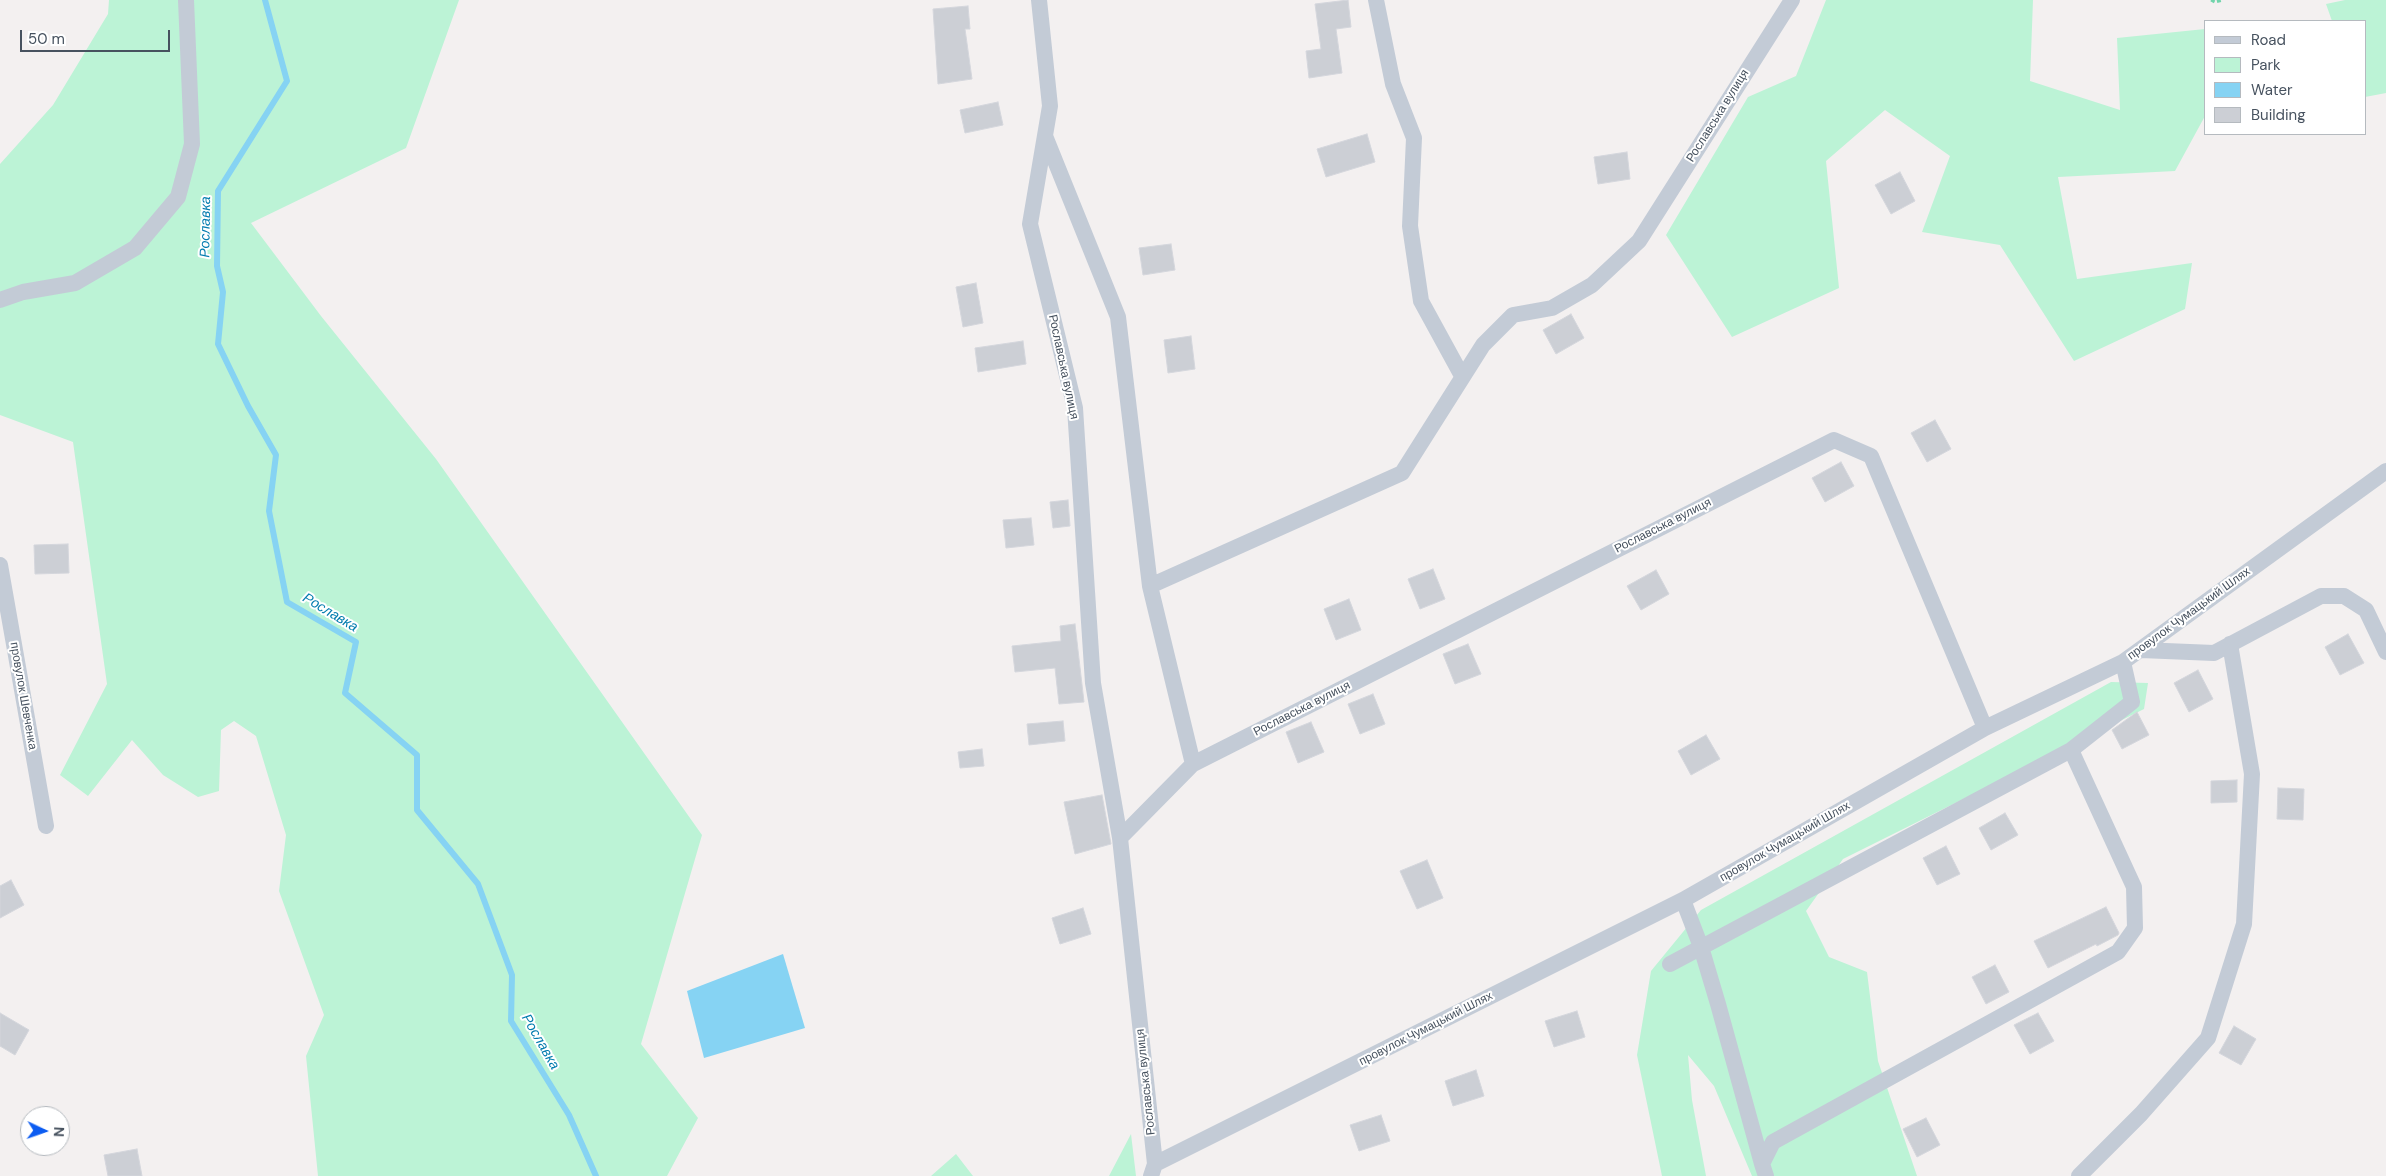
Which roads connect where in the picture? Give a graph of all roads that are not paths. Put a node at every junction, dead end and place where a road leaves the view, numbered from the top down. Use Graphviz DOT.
graph roads {
  1 [pos="186,0"];
  2 [pos="1039,0"];
  3 [pos="1376,0"];
  4 [pos="1792,0"];
  5 [pos="1045,136"];
  6 [pos="0,300"];
  7 [pos="1462,376"];
  8 [pos="2386,471"];
  9 [pos="0,565"];
  10 [pos="1150,586"];
  11 [pos="2230,644"];
  12 [pos="2141,650"];
  13 [pos="2386,652"];
  14 [pos="2123,662"];
  15 [pos="1985,728"];
  16 [pos="2071,750"];
  17 [pos="1193,764"];
  18 [pos="46,826"];
  19 [pos="1120,838"];
  20 [pos="1683,900"];
  21 [pos="1701,947"];
  22 [pos="1670,964"];
  23 [pos="1153,1170"];
  24 [pos="1764,1170"];
  25 [pos="2079,1176"];
  1 -- 6 [label="street"];
  2 -- 5 [label="street, Рославська вулиця"];
  3 -- 7 [label="street"];
  4 -- 7 [label="street, Рославська вулиця"];
  5 -- 10 [label="street"];
  5 -- 19 [label="street, Рославська вулиця"];
  7 -- 10 [label="street, Рославська вулиця"];
  8 -- 12 [label="street, провулок Чумацький Шлях"];
  9 -- 18 [label="street, провулок Шевченка"];
  10 -- 17 [label="street"];
  11 -- 12 [label="street"];
  11 -- 13 [label="street"];
  11 -- 25 [label="street"];
  12 -- 14 [label="street, провулок Чумацький Шлях"];
  14 -- 15 [label="street, провулок Чумацький Шлях"];
  14 -- 16 [label="street"];
  15 -- 17 [label="street, Рославська вулиця"];
  15 -- 20 [label="street, провулок Чумацький Шлях"];
  16 -- 21 [label="street"];
  16 -- 24 [label="street"];
  17 -- 19 [label="street, Рославська вулиця"];
  19 -- 23 [label="street, Рославська вулиця"];
  20 -- 21 [label="street"];
  20 -- 23 [label="street, провулок Чумацький Шлях"];
  21 -- 22 [label="street"];
  21 -- 24 [label="street"];
}
